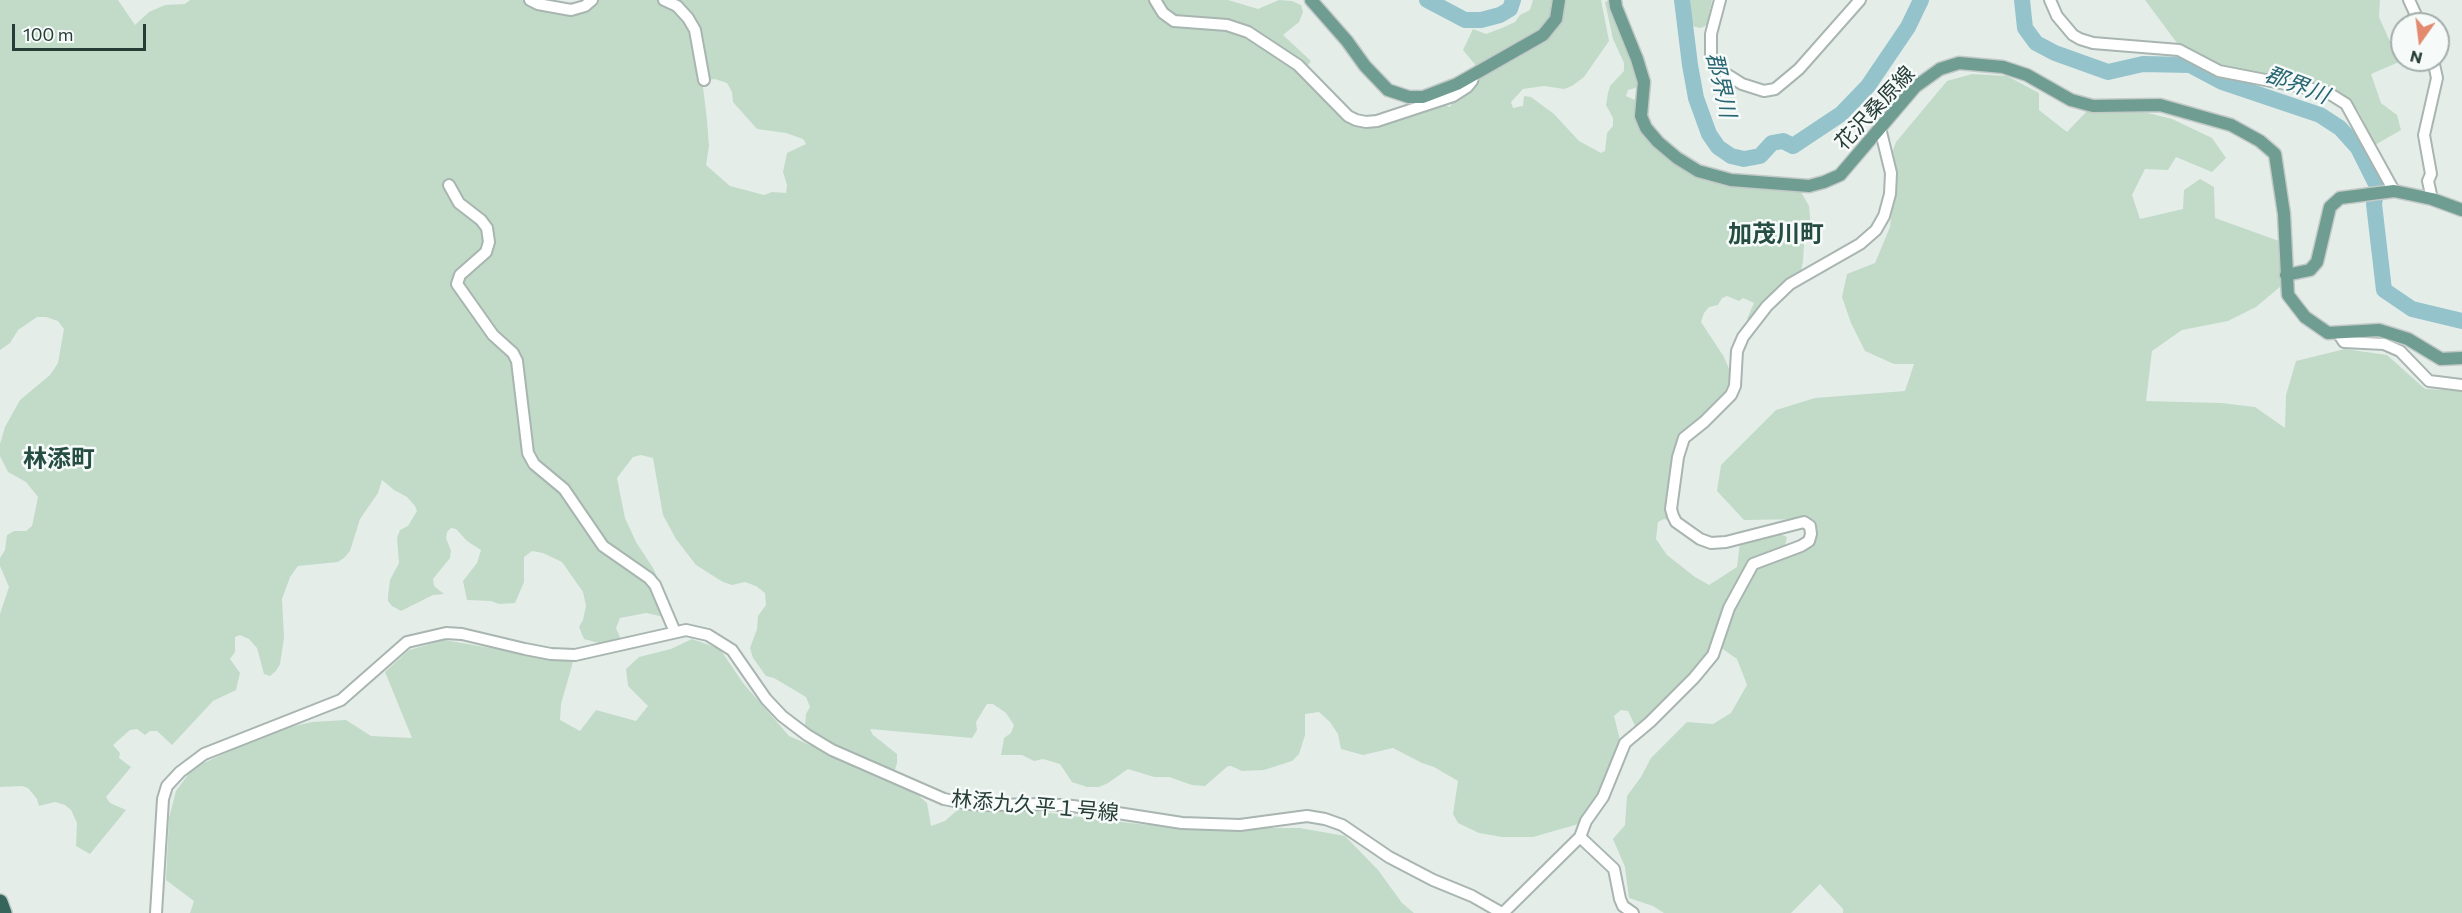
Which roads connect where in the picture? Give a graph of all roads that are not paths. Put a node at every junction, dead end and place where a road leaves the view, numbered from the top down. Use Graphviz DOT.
graph roads {
  1 [pos="530,0"];
  2 [pos="592,0"];
  3 [pos="664,0"];
  4 [pos="1155,0"];
  5 [pos="1311,0"];
  6 [pos="1559,0"];
  7 [pos="1615,0"];
  8 [pos="1720,0"];
  9 [pos="1860,0"];
  10 [pos="2050,0"];
  11 [pos="2436,72"];
  12 [pos="1474,74"];
  13 [pos="704,80"];
  14 [pos="1880,128"];
  15 [pos="449,185"];
  16 [pos="2391,192"];
  17 [pos="2432,199"];
  18 [pos="2462,210"];
  19 [pos="2286,275"];
  20 [pos="2338,333"];
  21 [pos="2462,358"];
  22 [pos="2462,385"];
  23 [pos="675,632"];
  24 [pos="1580,837"];
  25 [pos="0,902"];
  26 [pos="4,913"];
  27 [pos="156,913"];
  28 [pos="1502,913"];
  29 [pos="1633,913"];
  1 -- 2 [label="street"];
  3 -- 13 [label="street"];
  4 -- 12 [label="street"];
  5 -- 12 [label="main road"];
  6 -- 12 [label="main road"];
  7 -- 14 [label="main road, 花沢桑原線"];
  8 -- 9 [label="street"];
  10 -- 16 [label="street"];
  11 -- 17 [label="street"];
  14 -- 19 [label="main road, 花沢桑原線"];
  14 -- 24 [label="street"];
  15 -- 23 [label="street"];
  16 -- 17 [label="main road"];
  16 -- 19 [label="main road"];
  17 -- 18 [label="main road"];
  19 -- 20 [label="main road"];
  20 -- 21 [label="main road"];
  20 -- 22 [label="street"];
  23 -- 27 [label="street, 林添九久平１号線"];
  23 -- 28 [label="street, 林添九久平１号線"];
  24 -- 28 [label="street"];
  24 -- 29 [label="street"];
  25 -- 26 [label="highway"];
}
